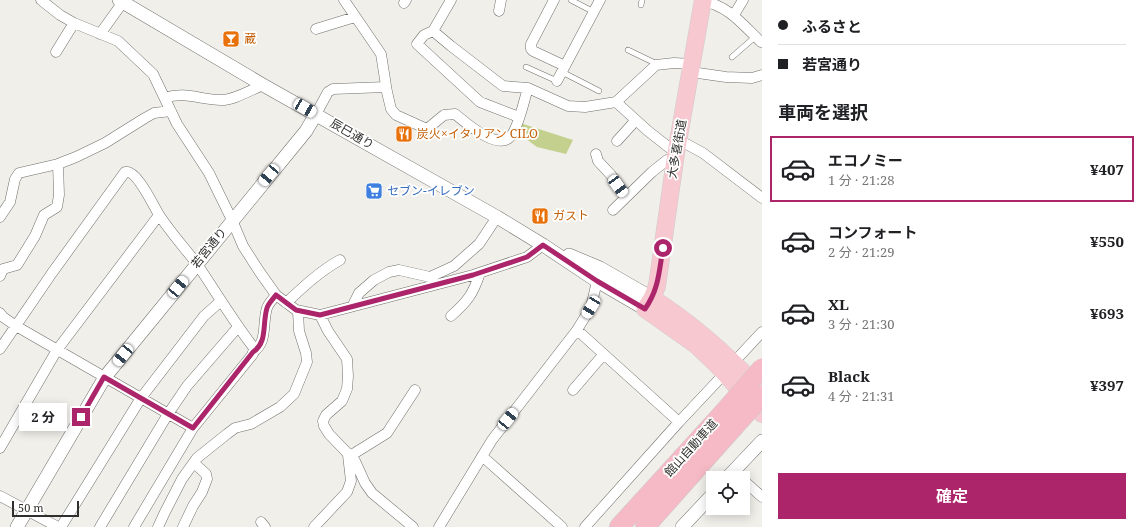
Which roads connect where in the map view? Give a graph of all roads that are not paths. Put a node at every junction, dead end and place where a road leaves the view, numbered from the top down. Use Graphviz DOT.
graph roads {
  1 [pos="41,0"];
  2 [pos="344,0"];
  3 [pos="450,0"];
  4 [pos="501,0"];
  5 [pos="554,0"];
  6 [pos="571,0"];
  7 [pos="600,0"];
  8 [pos="703,0"];
  9 [pos="743,0"];
  10 [pos="121,1"];
  11 [pos="499,11"];
  12 [pos="594,12"];
  13 [pos="734,14"];
  14 [pos="355,17"];
  15 [pos="74,23"];
  16 [pos="316,29"];
  17 [pos="433,31"];
  18 [pos="100,34"];
  19 [pos="758,40"];
  20 [pos="628,50"];
  21 [pos="56,52"];
  22 [pos="732,57"];
  23 [pos="660,65"];
  24 [pos="526,67"];
  25 [pos="691,68"];
  26 [pos="561,73"];
  27 [pos="762,75"];
  28 [pos="263,84"];
  29 [pos="386,87"];
  30 [pos="528,88"];
  31 [pos="599,91"];
  32 [pos="165,98"];
  33 [pos="616,102"];
  34 [pos="171,110"];
  35 [pos="316,114"];
  36 [pos="519,117"];
  37 [pos="636,120"];
  38 [pos="617,141"];
  39 [pos="677,150"];
  40 [pos="596,154"];
  41 [pos="58,164"];
  42 [pos="626,196"];
  43 [pos="762,198"];
  44 [pos="613,210"];
  45 [pos="159,214"];
  46 [pos="0,217"];
  47 [pos="497,217"];
  48 [pos="232,220"];
  49 [pos="543,245"];
  50 [pos="340,260"];
  51 [pos="196,264"];
  52 [pos="480,272"];
  53 [pos="0,276"];
  54 [pos="597,281"];
  55 [pos="276,295"];
  56 [pos="221,301"];
  57 [pos="286,303"];
  58 [pos="649,304"];
  59 [pos="353,305"];
  60 [pos="298,311"];
  61 [pos="0,312"];
  62 [pos="320,315"];
  63 [pos="452,316"];
  64 [pos="16,326"];
  65 [pos="238,327"];
  66 [pos="577,330"];
  67 [pos="762,332"];
  68 [pos="0,349"];
  69 [pos="57,350"];
  70 [pos="253,352"];
  71 [pos="603,355"];
  72 [pos="730,368"];
  73 [pos="762,368"];
  74 [pos="104,377"];
  75 [pos="416,390"];
  76 [pos="572,390"];
  77 [pos="762,393"];
  78 [pos="762,396"];
  79 [pos="141,398"];
  80 [pos="168,414"];
  81 [pos="762,414"];
  82 [pos="728,420"];
  83 [pos="679,422"];
  84 [pos="193,428"];
  85 [pos="762,441"];
  86 [pos="0,448"];
  87 [pos="349,456"];
  88 [pos="482,456"];
  89 [pos="194,463"];
  90 [pos="740,471"];
  91 [pos="750,488"];
  92 [pos="0,496"];
  93 [pos="762,497"];
  94 [pos="706,503"];
  95 [pos="26,510"];
  96 [pos="688,525"];
  97 [pos="16,527"];
  98 [pos="60,527"];
  99 [pos="100,527"];
  100 [pos="134,527"];
  101 [pos="158,527"];
  102 [pos="183,527"];
  103 [pos="314,527"];
  104 [pos="413,527"];
  105 [pos="439,527"];
  106 [pos="562,527"];
  107 [pos="585,527"];
  108 [pos="619,527"];
  109 [pos="645,527"];
  1 -- 15 [label="street"];
  2 -- 14 [label="street"];
  3 -- 17 [label="street"];
  4 -- 11 [label="street"];
  5 -- 26 [label="street"];
  6 -- 12 [label="lane"];
  7 -- 12 [label="street"];
  8 -- 13 [label="street"];
  8 -- 25 [label="highway, 大多喜街道"];
  9 -- 13 [label="street"];
  10 -- 18 [label="street"];
  10 -- 28 [label="street, 辰巳通り"];
  12 -- 26 [label="street"];
  13 -- 19 [label="street"];
  14 -- 16 [label="street"];
  14 -- 29 [label="street"];
  15 -- 18 [label="street"];
  15 -- 21 [label="street"];
  17 -- 30 [label="street"];
  17 -- 36 [label="street"];
  18 -- 32 [label="street"];
  19 -- 22 [label="lane"];
  20 -- 23 [label="lane"];
  23 -- 25 [label="street"];
  23 -- 33 [label="street"];
  24 -- 26 [label="lane"];
  25 -- 27 [label="street"];
  25 -- 39 [label="highway, 大多喜街道"];
  26 -- 31 [label="lane"];
  28 -- 32 [label="street"];
  28 -- 35 [label="street, 辰巳通り"];
  29 -- 35 [label="street"];
  29 -- 36 [label="street"];
  30 -- 33 [label="street"];
  30 -- 36 [label="street"];
  32 -- 34 [label="street"];
  33 -- 37 [label="street"];
  34 -- 41 [label="street"];
  34 -- 48 [label="street"];
  35 -- 47 [label="street, 辰巳通り"];
  35 -- 48 [label="street, 若宮通り"];
  37 -- 38 [label="street"];
  37 -- 39 [label="street"];
  39 -- 42 [label="street"];
  39 -- 43 [label="street"];
  39 -- 58 [label="highway, 大多喜街道"];
  40 -- 42 [label="street"];
  41 -- 46 [label="street"];
  41 -- 53 [label="street"];
  42 -- 44 [label="street"];
  45 -- 51 [label="street"];
  45 -- 64 [label="street"];
  45 -- 69 [label="street"];
  47 -- 49 [label="street, 辰巳通り"];
  47 -- 59 [label="street"];
  48 -- 51 [label="street, 若宮通り"];
  48 -- 55 [label="street"];
  49 -- 52 [label="street"];
  49 -- 54 [label="street, 辰巳通り"];
  49 -- 58 [label="street, 辰巳通り"];
  50 -- 57 [label="street"];
  51 -- 56 [label="street"];
  51 -- 74 [label="street, 若宮通り"];
  52 -- 59 [label="street"];
  52 -- 63 [label="street"];
  54 -- 58 [label="street, 辰巳通り"];
  54 -- 66 [label="street"];
  55 -- 57 [label="street"];
  55 -- 70 [label="street"];
  56 -- 65 [label="street"];
  56 -- 79 [label="street"];
  57 -- 60 [label="street"];
  58 -- 72 [label="highway"];
  59 -- 62 [label="street"];
  60 -- 62 [label="street"];
  60 -- 89 [label="street"];
  61 -- 64 [label="street"];
  62 -- 87 [label="street"];
  64 -- 68 [label="street"];
  64 -- 69 [label="street"];
  65 -- 70 [label="street"];
  65 -- 80 [label="street"];
  66 -- 71 [label="street"];
  66 -- 88 [label="street"];
  67 -- 72 [label="street"];
  69 -- 74 [label="street"];
  69 -- 86 [label="street"];
  70 -- 84 [label="street"];
  71 -- 76 [label="street"];
  71 -- 83 [label="street"];
  72 -- 77 [label="highway"];
  72 -- 81 [label="highway"];
  72 -- 83 [label="street"];
  73 -- 82 [label="highway, 館山自動車道, bridge"];
  74 -- 79 [label="street"];
  74 -- 95 [label="street, 若宮通り"];
  75 -- 87 [label="street"];
  78 -- 82 [label="highway, 館山自動車道, bridge"];
  79 -- 80 [label="street"];
  79 -- 98 [label="street"];
  80 -- 84 [label="street"];
  80 -- 99 [label="street"];
  82 -- 108 [label="highway, 館山自動車道"];
  82 -- 109 [label="highway, 館山自動車道"];
  83 -- 107 [label="street"];
  84 -- 100 [label="street"];
  85 -- 90 [label="street"];
  87 -- 103 [label="street"];
  87 -- 104 [label="street"];
  88 -- 105 [label="street"];
  88 -- 106 [label="street"];
  89 -- 101 [label="street"];
  89 -- 102 [label="street"];
  91 -- 93 [label="street"];
  92 -- 95 [label="street"];
  94 -- 96 [label="street"];
  95 -- 97 [label="street, 若宮通り"];
  95 -- 98 [label="street"];
}
